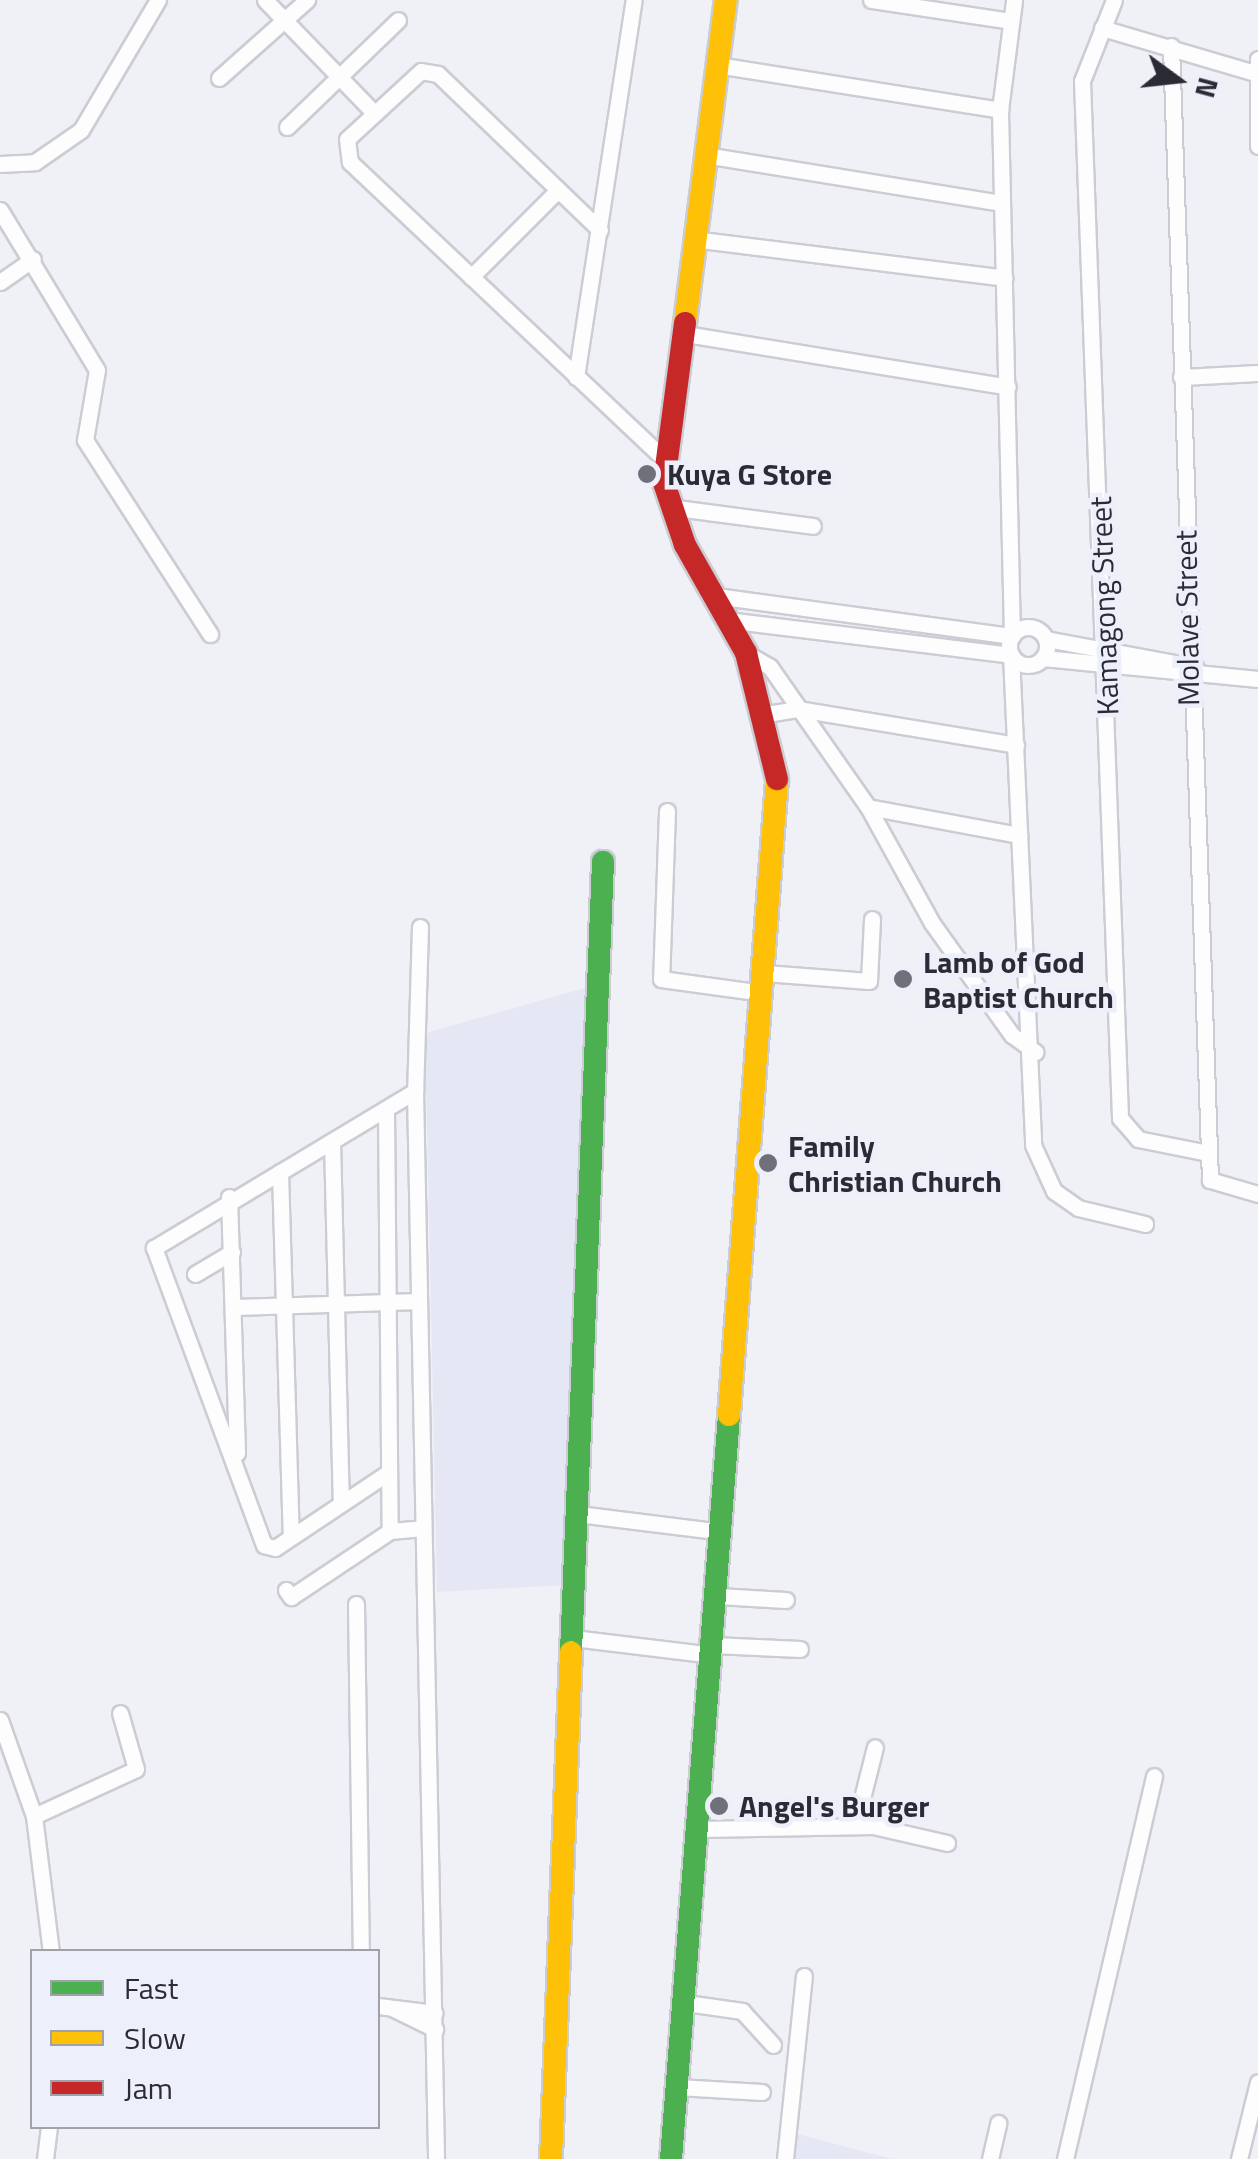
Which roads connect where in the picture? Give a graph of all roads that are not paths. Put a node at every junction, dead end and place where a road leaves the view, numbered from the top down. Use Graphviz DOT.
graph roads {
  1 [pos="158,0"];
  2 [pos="265,0"];
  3 [pos="307,0"];
  4 [pos="634,0"];
  5 [pos="726,0"];
  6 [pos="871,0"];
  7 [pos="1014,0"];
  8 [pos="1114,0"];
  9 [pos="398,20"];
  10 [pos="1005,20"];
  11 [pos="284,22"];
  12 [pos="1102,28"];
  13 [pos="1170,46"];
  14 [pos="718,64"];
  15 [pos="1257,69"];
  16 [pos="342,77"];
  17 [pos="219,78"];
  18 [pos="1000,110"];
  19 [pos="375,114"];
  20 [pos="287,127"];
  21 [pos="1258,146"];
  22 [pos="705,155"];
  23 [pos="0,164"];
  24 [pos="558,190"];
  25 [pos="1002,204"];
  26 [pos="0,210"];
  27 [pos="600,230"];
  28 [pos="693,239"];
  29 [pos="33,259"];
  30 [pos="470,277"];
  31 [pos="1005,278"];
  32 [pos="0,282"];
  33 [pos="680,333"];
  34 [pos="1258,373"];
  35 [pos="576,377"];
  36 [pos="1181,377"];
  37 [pos="1008,387"];
  38 [pos="664,459"];
  39 [pos="669,507"];
  40 [pos="813,526"];
  41 [pos="716,596"];
  42 [pos="727,620"];
  43 [pos="210,634"];
  44 [pos="1012,636"];
  45 [pos="1046,639"];
  46 [pos="746,653"];
  47 [pos="1011,655"];
  48 [pos="1106,656"];
  49 [pos="1043,658"];
  50 [pos="1192,670"];
  51 [pos="1258,679"];
  52 [pos="798,710"];
  53 [pos="766,714"];
  54 [pos="1016,745"];
  55 [pos="868,807"];
  56 [pos="667,811"];
  57 [pos="1019,835"];
  58 [pos="604,862"];
  59 [pos="872,919"];
  60 [pos="420,927"];
  61 [pos="764,983"];
  62 [pos="1035,1052"];
  63 [pos="415,1091"];
  64 [pos="386,1108"];
  65 [pos="332,1141"];
  66 [pos="1208,1153"];
  67 [pos="280,1172"];
  68 [pos="1258,1194"];
  69 [pos="228,1198"];
  70 [pos="1145,1224"];
  71 [pos="232,1252"];
  72 [pos="195,1274"];
  73 [pos="388,1302"];
  74 [pos="419,1302"];
  75 [pos="336,1304"];
  76 [pos="289,1305"];
  77 [pos="236,1307"];
  78 [pos="237,1464"];
  79 [pos="390,1472"];
  80 [pos="342,1503"];
  81 [pos="578,1514"];
  82 [pos="423,1528"];
  83 [pos="390,1531"];
  84 [pos="722,1532"];
  85 [pos="291,1535"];
  86 [pos="286,1590"];
  87 [pos="717,1596"];
  88 [pos="786,1600"];
  89 [pos="356,1604"];
  90 [pos="573,1638"];
  91 [pos="800,1649"];
  92 [pos="713,1650"];
  93 [pos="120,1712"];
  94 [pos="0,1720"];
  95 [pos="875,1747"];
  96 [pos="1154,1776"];
  97 [pos="34,1816"];
  98 [pos="854,1826"];
  99 [pos="699,1830"];
  100 [pos="947,1843"];
  101 [pos="51,1949"];
  102 [pos="362,1949"];
  103 [pos="804,1976"];
  104 [pos="686,2003"];
  105 [pos="386,2008"];
  106 [pos="435,2021"];
  107 [pos="773,2044"];
  108 [pos="1258,2082"];
  109 [pos="678,2087"];
  110 [pos="762,2092"];
  111 [pos="998,2123"];
  112 [pos="49,2129"];
  113 [pos="45,2159"];
  114 [pos="436,2159"];
  115 [pos="552,2159"];
  116 [pos="672,2159"];
  117 [pos="785,2159"];
  118 [pos="990,2159"];
  119 [pos="1065,2159"];
  120 [pos="1239,2159"];
  1 -- 23 [label="street"];
  2 -- 11 [label="street"];
  3 -- 11 [label="street"];
  4 -- 27 [label="street"];
  5 -- 14 [label="street"];
  6 -- 10 [label="street"];
  7 -- 10 [label="street"];
  8 -- 12 [label="street, Kamagong Street"];
  9 -- 16 [label="street"];
  10 -- 18 [label="street"];
  11 -- 16 [label="street"];
  11 -- 17 [label="street"];
  12 -- 13 [label="street"];
  12 -- 48 [label="street, Kamagong Street"];
  13 -- 15 [label="street"];
  13 -- 36 [label="street, Molave Street"];
  14 -- 18 [label="street"];
  14 -- 22 [label="street"];
  15 -- 21 [label="street"];
  16 -- 19 [label="street"];
  16 -- 20 [label="street"];
  18 -- 25 [label="street"];
  19 -- 24 [label="street"];
  19 -- 30 [label="street"];
  22 -- 25 [label="street"];
  22 -- 28 [label="street"];
  24 -- 27 [label="street"];
  24 -- 30 [label="street"];
  25 -- 31 [label="street"];
  26 -- 29 [label="street"];
  27 -- 35 [label="street"];
  28 -- 31 [label="street"];
  28 -- 33 [label="street"];
  29 -- 32 [label="street"];
  29 -- 43 [label="street"];
  30 -- 35 [label="street"];
  31 -- 37 [label="street"];
  33 -- 37 [label="street"];
  33 -- 38 [label="street"];
  34 -- 36 [label="street"];
  35 -- 38 [label="street"];
  36 -- 50 [label="street, Molave Street"];
  37 -- 44 [label="street"];
  38 -- 39 [label="street"];
  39 -- 40 [label="street"];
  39 -- 41 [label="street"];
  41 -- 42 [label="street"];
  41 -- 44 [label="street"];
  42 -- 46 [label="street"];
  42 -- 47 [label="street"];
  44 -- 45 [label="street"];
  44 -- 47 [label="street"];
  45 -- 48 [label="street"];
  45 -- 49 [label="street"];
  46 -- 52 [label="street"];
  46 -- 53 [label="street"];
  47 -- 49 [label="street"];
  47 -- 54 [label="street"];
  48 -- 49 [label="street"];
  48 -- 50 [label="street"];
  48 -- 66 [label="street, Kamagong Street"];
  50 -- 51 [label="street"];
  50 -- 66 [label="street, Molave Street"];
  52 -- 53 [label="street"];
  52 -- 54 [label="street"];
  52 -- 55 [label="street"];
  53 -- 61 [label="street"];
  54 -- 57 [label="street"];
  55 -- 57 [label="street"];
  55 -- 62 [label="street"];
  56 -- 61 [label="street"];
  57 -- 62 [label="street"];
  58 -- 81 [label="street"];
  59 -- 61 [label="street"];
  60 -- 63 [label="street"];
  61 -- 84 [label="street"];
  62 -- 70 [label="street"];
  63 -- 64 [label="street"];
  63 -- 74 [label="street"];
  64 -- 65 [label="street"];
  64 -- 73 [label="street"];
  65 -- 67 [label="street"];
  65 -- 75 [label="street"];
  66 -- 68 [label="street, Molave Street"];
  67 -- 69 [label="street"];
  67 -- 76 [label="street"];
  69 -- 71 [label="street"];
  69 -- 78 [label="street"];
  71 -- 72 [label="street"];
  71 -- 77 [label="street"];
  73 -- 74 [label="street"];
  73 -- 75 [label="street"];
  73 -- 79 [label="street"];
  74 -- 82 [label="street"];
  75 -- 76 [label="street"];
  75 -- 80 [label="street"];
  76 -- 77 [label="street"];
  76 -- 85 [label="street"];
  77 -- 78 [label="street"];
  78 -- 85 [label="street"];
  79 -- 80 [label="street"];
  79 -- 83 [label="street"];
  80 -- 85 [label="street"];
  81 -- 84 [label="street"];
  81 -- 90 [label="street"];
  82 -- 83 [label="street"];
  82 -- 106 [label="street"];
  83 -- 86 [label="street"];
  84 -- 87 [label="street"];
  87 -- 88 [label="street"];
  87 -- 92 [label="street"];
  89 -- 102 [label="street"];
  90 -- 92 [label="street"];
  90 -- 115 [label="street"];
  91 -- 92 [label="street"];
  92 -- 99 [label="street"];
  93 -- 97 [label="street"];
  94 -- 97 [label="street"];
  95 -- 98 [label="street"];
  96 -- 119 [label="street"];
  97 -- 101 [label="street"];
  98 -- 99 [label="street"];
  98 -- 100 [label="street"];
  99 -- 104 [label="street"];
  103 -- 117 [label="street"];
  104 -- 107 [label="street"];
  104 -- 109 [label="street"];
  105 -- 106 [label="street"];
  106 -- 114 [label="street"];
  108 -- 120 [label="street"];
  109 -- 110 [label="street"];
  109 -- 116 [label="street"];
  111 -- 118 [label="street"];
  112 -- 113 [label="street"];
}
